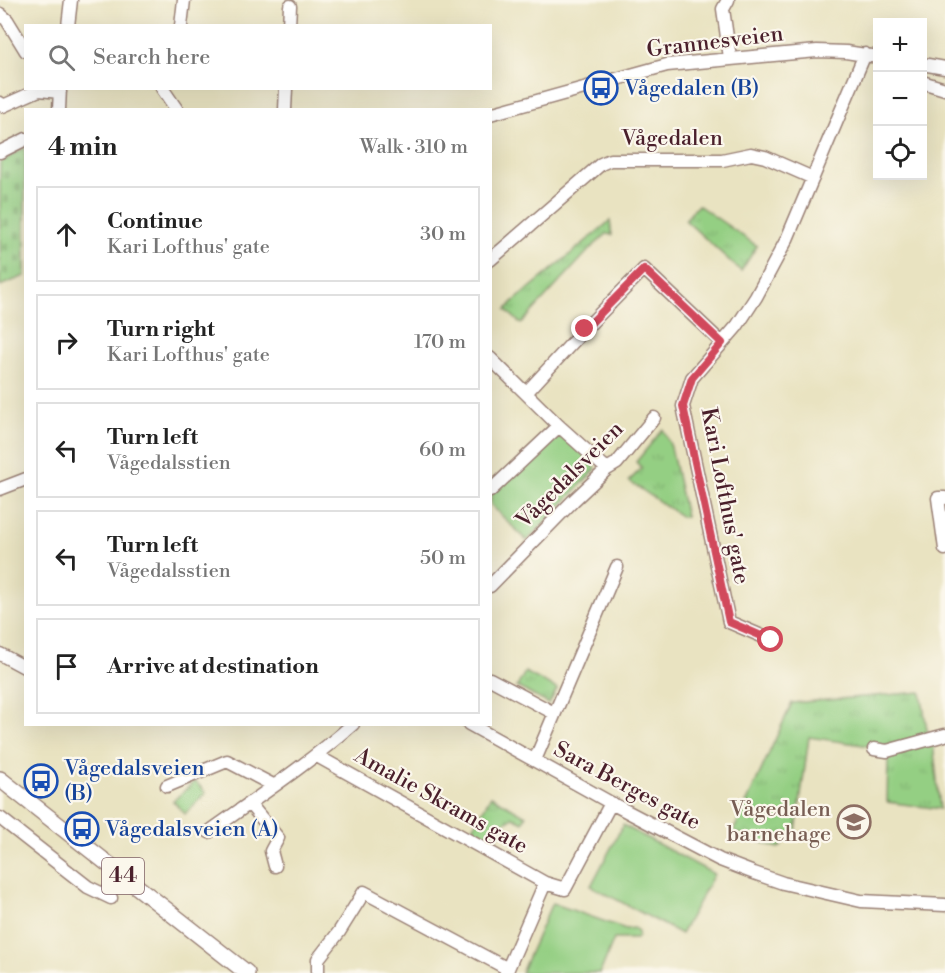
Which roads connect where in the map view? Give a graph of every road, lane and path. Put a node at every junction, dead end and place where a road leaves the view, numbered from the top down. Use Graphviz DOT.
graph roads {
  1 [pos="71,0"];
  2 [pos="184,0"];
  3 [pos="728,0"];
  4 [pos="290,6"];
  5 [pos="0,14"];
  6 [pos="68,24"];
  7 [pos="181,24"];
  8 [pos="289,24"];
  9 [pos="24,48"];
  10 [pos="871,56"];
  11 [pos="730,58"];
  12 [pos="927,65"];
  13 [pos="945,68"];
  14 [pos="927,84"];
  15 [pos="945,89"];
  16 [pos="41,90"];
  17 [pos="163,90"];
  18 [pos="286,90"];
  19 [pos="60,91"];
  20 [pos="0,103"];
  21 [pos="59,108"];
  22 [pos="176,108"];
  23 [pos="285,108"];
  24 [pos="492,113"];
  25 [pos="24,140"];
  26 [pos="0,152"];
  27 [pos="813,178"];
  28 [pos="492,258"];
  29 [pos="722,343"];
  30 [pos="492,360"];
  31 [pos="526,393"];
  32 [pos="654,418"];
  33 [pos="558,426"];
  34 [pos="607,469"];
  35 [pos="24,480"];
  36 [pos="0,489"];
  37 [pos="492,489"];
  38 [pos="942,498"];
  39 [pos="945,549"];
  40 [pos="617,567"];
  41 [pos="492,584"];
  42 [pos="771,640"];
  43 [pos="0,654"];
  44 [pos="24,666"];
  45 [pos="492,680"];
  46 [pos="554,713"];
  47 [pos="351,726"];
  48 [pos="473,726"];
  49 [pos="945,735"];
  50 [pos="874,749"];
  51 [pos="317,756"];
  52 [pos="535,760"];
  53 [pos="0,779"];
  54 [pos="273,785"];
  55 [pos="167,786"];
  56 [pos="249,802"];
  57 [pos="611,803"];
  58 [pos="0,818"];
  59 [pos="209,832"];
  60 [pos="275,866"];
  61 [pos="545,883"];
  62 [pos="111,898"];
  63 [pos="945,905"];
  64 [pos="507,971"];
  65 [pos="247,973"];
  66 [pos="318,973"];
  1 -- 6 [label="street"];
  2 -- 7 [label="street"];
  3 -- 11 [label="street"];
  4 -- 8 [label="street"];
  5 -- 9 [label="street"];
  10 -- 11 [label="street, Grannesveien"];
  10 -- 27 [label="street, Kari Lofthus' gate"];
  11 -- 24 [label="street, Grannesveien"];
  12 -- 13 [label="street"];
  14 -- 15 [label="street"];
  16 -- 20 [label="street"];
  17 -- 22 [label="street"];
  18 -- 23 [label="street"];
  19 -- 21 [label="street"];
  25 -- 26 [label="street"];
  27 -- 28 [label="street, Vågedalen"];
  27 -- 29 [label="street, Kari Lofthus' gate"];
  29 -- 31 [label="street"];
  29 -- 42 [label="street, Kari Lofthus' gate"];
  30 -- 31 [label="street"];
  31 -- 33 [label="street"];
  32 -- 34 [label="street, Vågedalsveien"];
  33 -- 34 [label="street"];
  33 -- 37 [label="street"];
  34 -- 41 [label="street, Vågedalsveien"];
  35 -- 36 [label="street"];
  38 -- 39 [label="street"];
  40 -- 46 [label="street"];
  43 -- 44 [label="street"];
  45 -- 46 [label="street"];
  46 -- 52 [label="street"];
  47 -- 51 [label="street"];
  48 -- 52 [label="street, Sara Berges gate"];
  49 -- 50 [label="street"];
  51 -- 54 [label="street"];
  51 -- 61 [label="street, Amalie Skrams gate"];
  52 -- 57 [label="street, Sara Berges gate"];
  53 -- 65 [label="main road, 44"];
  54 -- 55 [label="street"];
  54 -- 56 [label="street"];
  56 -- 59 [label="street"];
  56 -- 60 [label="street"];
  57 -- 61 [label="street"];
  57 -- 63 [label="street, Sara Berges gate"];
  58 -- 62 [label="street"];
  61 -- 64 [label="street"];
  64 -- 66 [label="street"];
}
